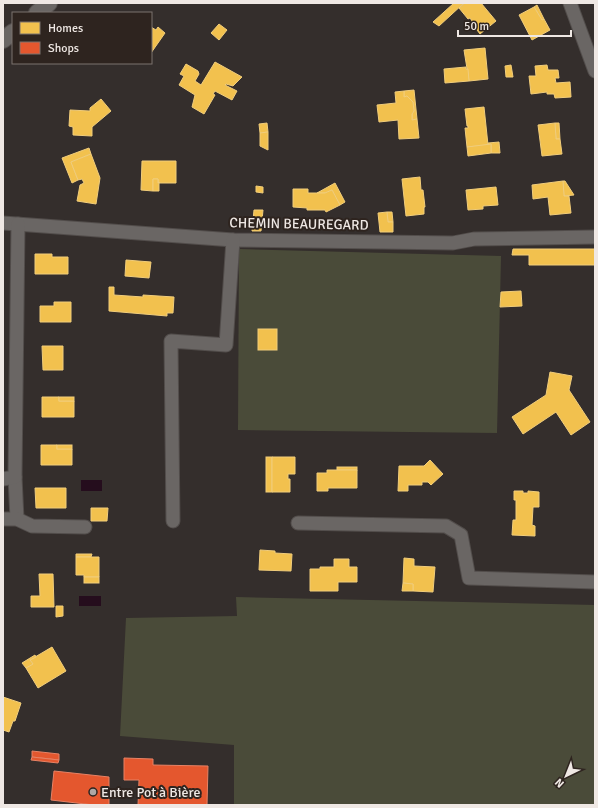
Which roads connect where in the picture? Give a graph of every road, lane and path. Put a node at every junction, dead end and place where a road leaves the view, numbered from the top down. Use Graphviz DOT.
graph roads {
  1 [pos="49,3"];
  2 [pos="570,3"];
  3 [pos="38,12"];
  4 [pos="12,33"];
  5 [pos="3,40"];
  6 [pos="595,71"];
  7 [pos="3,223"];
  8 [pos="18,224"];
  9 [pos="595,237"];
  10 [pos="233,240"];
  11 [pos="9,478"];
  12 [pos="3,519"];
  13 [pos="17,519"];
  14 [pos="173,521"];
  15 [pos="298,523"];
  16 [pos="85,527"];
  17 [pos="595,582"];
  1 -- 3 [label="street"];
  2 -- 6 [label="street"];
  4 -- 5 [label="street"];
  7 -- 8 [label="street, CHEMIN BEAUREGARD"];
  8 -- 10 [label="street, CHEMIN BEAUREGARD"];
  8 -- 11 [label="street"];
  9 -- 10 [label="street, CHEMIN BEAUREGARD"];
  10 -- 14 [label="street"];
  11 -- 13 [label="street"];
  12 -- 13 [label="street"];
  13 -- 16 [label="street"];
  15 -- 17 [label="street"];
}
